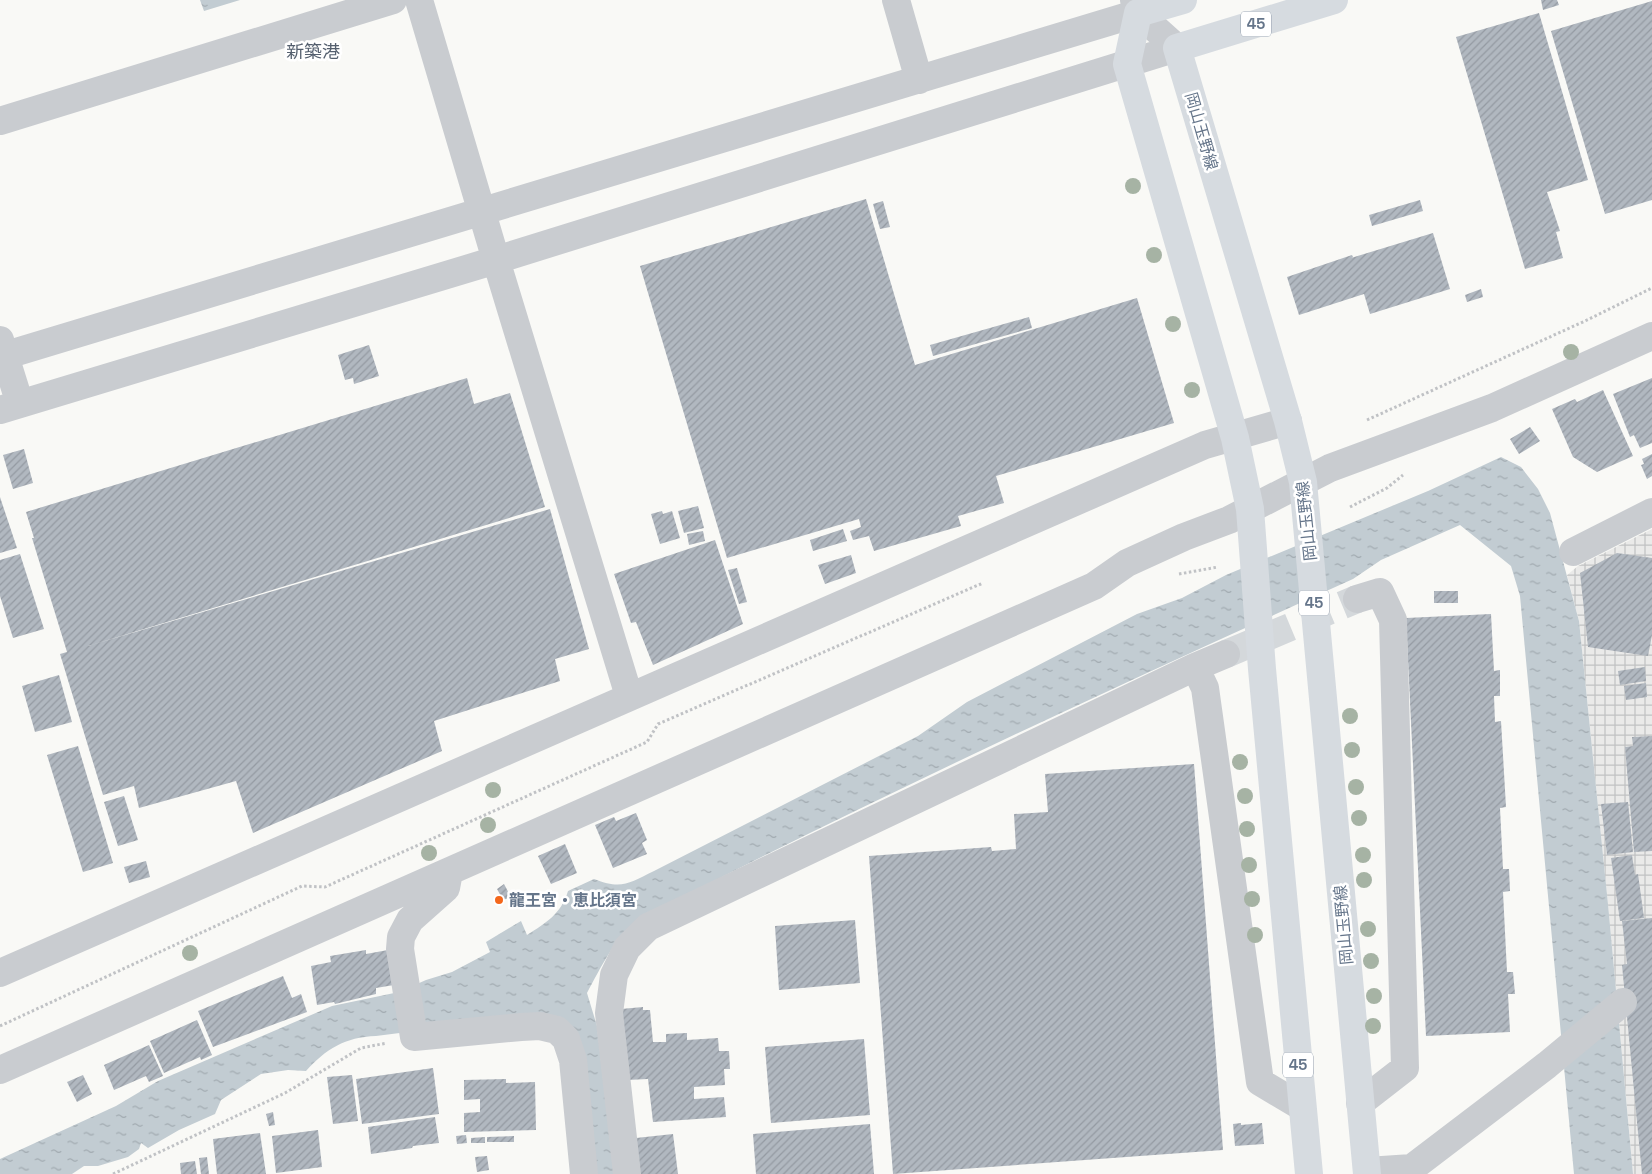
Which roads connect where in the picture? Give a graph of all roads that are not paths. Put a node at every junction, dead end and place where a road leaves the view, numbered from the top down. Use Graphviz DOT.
graph roads {
  1 [pos="393,0"];
  2 [pos="419,0"];
  3 [pos="896,0"];
  4 [pos="1183,0"];
  5 [pos="1334,0"];
  6 [pos="1136,7"];
  7 [pos="1177,48"];
  8 [pos="1128,64"];
  9 [pos="919,80"];
  10 [pos="0,121"];
  11 [pos="481,212"];
  12 [pos="496,260"];
  13 [pos="1652,336"];
  14 [pos="2,351"];
  15 [pos="10,407"];
  16 [pos="1288,421"];
  17 [pos="1235,438"];
  18 [pos="1303,482"];
  19 [pos="1250,509"];
  20 [pos="1652,512"];
  21 [pos="1573,552"];
  22 [pos="1357,599"];
  23 [pos="1226,654"];
  24 [pos="1195,666"];
  25 [pos="629,696"];
  26 [pos="449,872"];
  27 [pos="0,973"];
  28 [pos="1623,1002"];
  29 [pos="0,1070"];
  30 [pos="1360,1103"];
  31 [pos="1302,1107"];
  32 [pos="1367,1172"];
  33 [pos="584,1174"];
  34 [pos="627,1174"];
  35 [pos="1309,1174"];
  1 -- 10 [label="street"];
  2 -- 11 [label="street"];
  3 -- 9 [label="street"];
  4 -- 6 [label="main road"];
  5 -- 7 [label="main road, 45"];
  6 -- 7 [label="street"];
  6 -- 8 [label="main road, 45"];
  6 -- 9 [label="street"];
  7 -- 8 [label="street"];
  7 -- 16 [label="main road, 岡山玉野線 / 45"];
  8 -- 12 [label="street"];
  8 -- 17 [label="main road, 45"];
  9 -- 11 [label="street"];
  11 -- 12 [label="street"];
  11 -- 14 [label="street"];
  12 -- 15 [label="street"];
  12 -- 25 [label="street"];
  13 -- 18 [label="street"];
  14 -- 15 [label="street"];
  16 -- 17 [label="street"];
  16 -- 18 [label="main road, 岡山玉野線 / 45"];
  17 -- 19 [label="main road, 45"];
  17 -- 25 [label="street"];
  18 -- 19 [label="street"];
  18 -- 30 [label="main road, 岡山玉野線 / 45"];
  19 -- 26 [label="street"];
  19 -- 31 [label="main road, 45"];
  20 -- 21 [label="street"];
  22 -- 30 [label="street"];
  23 -- 24 [label="street"];
  24 -- 31 [label="street"];
  24 -- 34 [label="street"];
  25 -- 27 [label="street"];
  26 -- 29 [label="street"];
  26 -- 33 [label="street"];
  28 -- 32 [label="street"];
  30 -- 32 [label="main road, 岡山玉野線 / 45"];
  31 -- 35 [label="main road, 45"];
}
